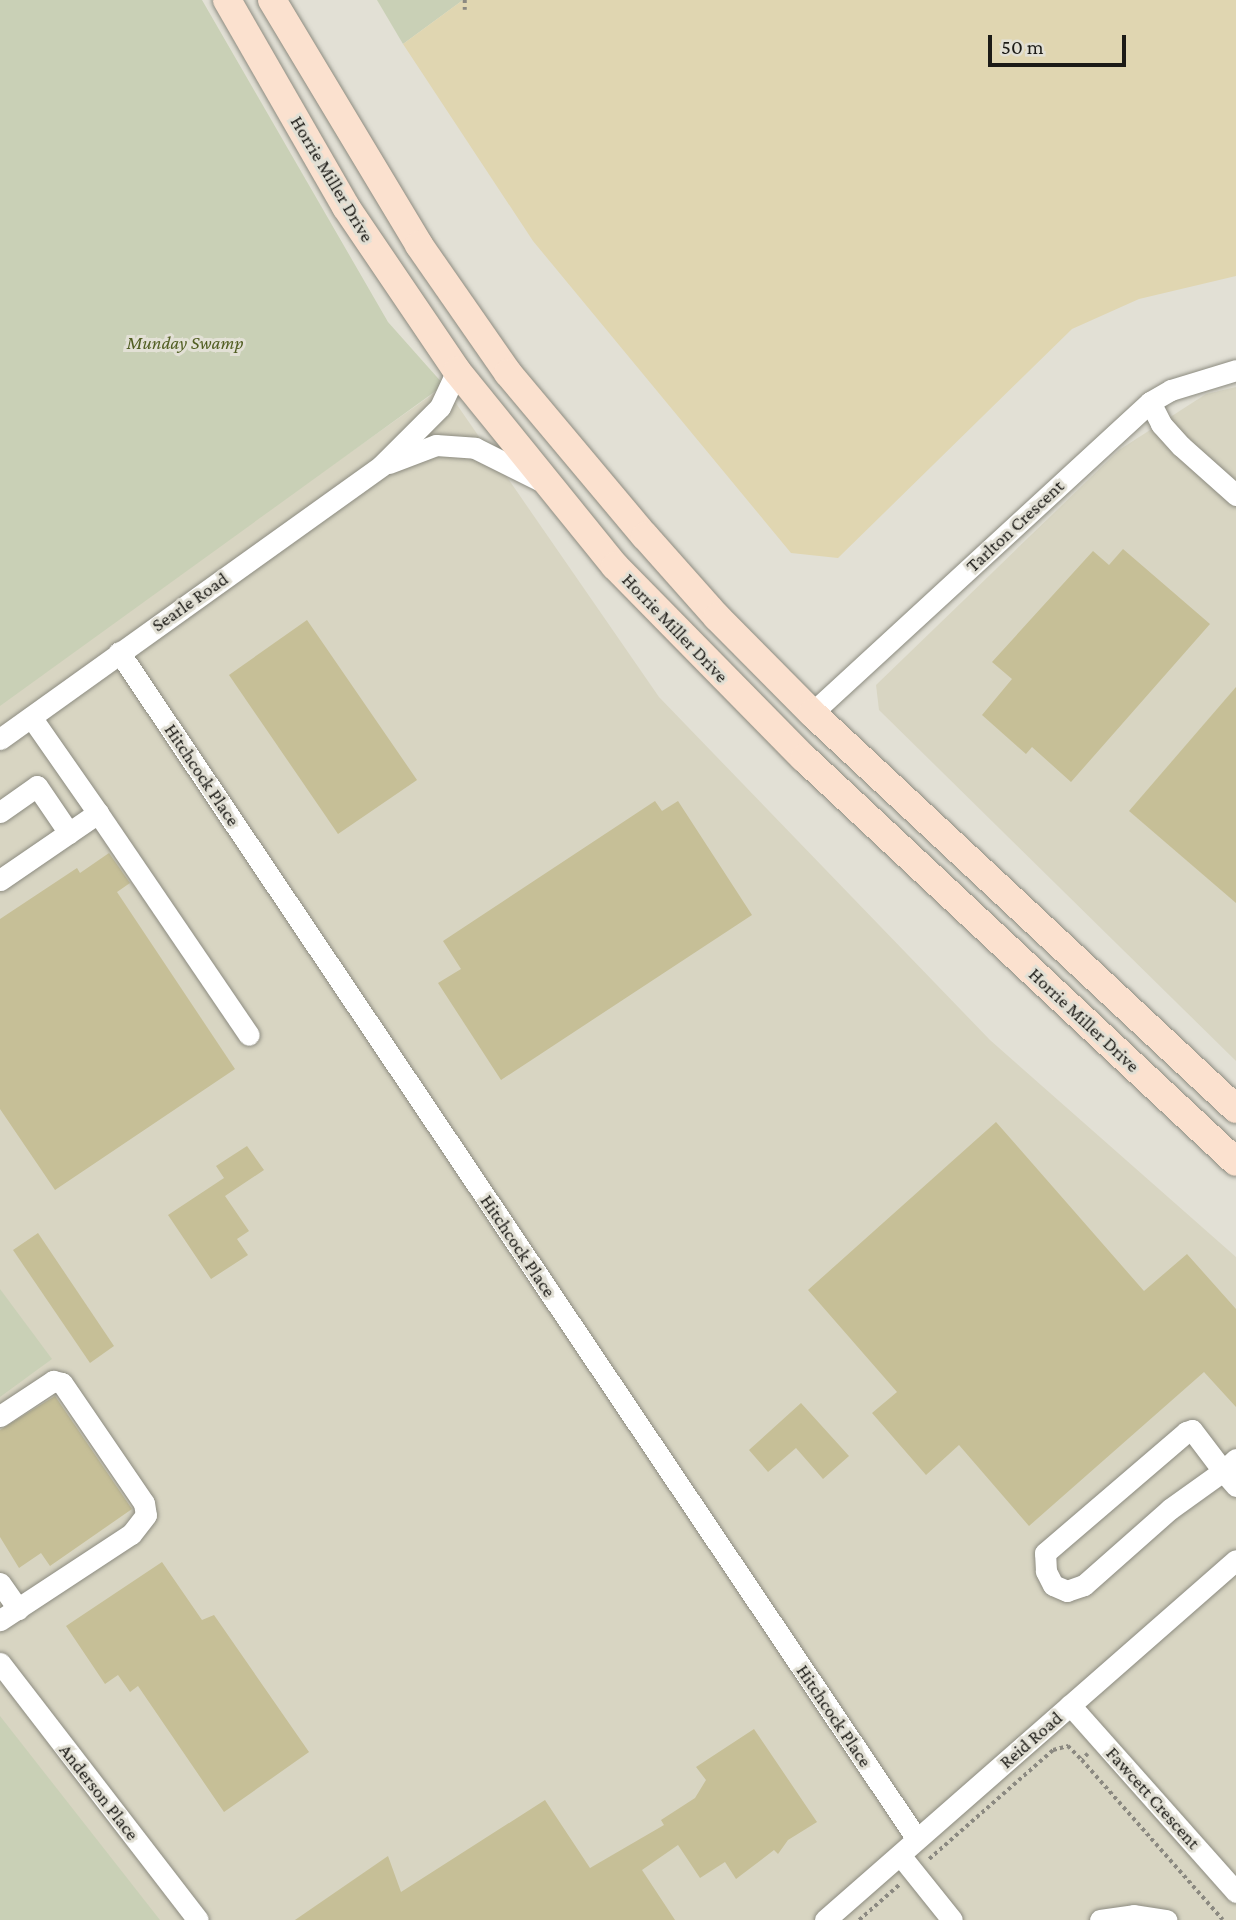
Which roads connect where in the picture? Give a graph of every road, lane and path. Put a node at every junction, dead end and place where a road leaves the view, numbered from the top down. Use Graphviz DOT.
graph roads {
  1 [pos="227,0"];
  2 [pos="272,0"];
  3 [pos="465,0"];
  4 [pos="466,10"];
  5 [pos="1236,370"];
  6 [pos="457,371"];
  7 [pos="1150,402"];
  8 [pos="381,467"];
  9 [pos="545,483"];
  10 [pos="1236,495"];
  11 [pos="119,652"];
  12 [pos="812,713"];
  13 [pos="31,717"];
  14 [pos="0,739"];
  15 [pos="0,812"];
  16 [pos="98,813"];
  17 [pos="69,833"];
  18 [pos="0,880"];
  19 [pos="249,1035"];
  20 [pos="1236,1109"];
  21 [pos="1236,1162"];
  22 [pos="0,1416"];
  23 [pos="1232,1472"];
  24 [pos="1236,1560"];
  25 [pos="0,1583"];
  26 [pos="9,1614"];
  27 [pos="0,1663"];
  28 [pos="1070,1705"];
  29 [pos="1103,1741"];
  30 [pos="1082,1760"];
  31 [pos="917,1839"];
  32 [pos="900,1855"];
  33 [pos="914,1872"];
  34 [pos="1236,1892"];
  35 [pos="198,1920"];
  36 [pos="825,1920"];
  37 [pos="859,1920"];
  38 [pos="952,1920"];
  39 [pos="1100,1920"];
  40 [pos="1167,1920"];
  41 [pos="1223,1920"];
  1 -- 6 [label="main road, Horrie Miller Drive"];
  2 -- 12 [label="main road, Horrie Miller Drive"];
  3 -- 4 [label="path"];
  5 -- 7 [label="street, Tarlton Crescent"];
  6 -- 8 [label="street, Searle Road"];
  6 -- 9 [label="main road, Horrie Miller Drive"];
  7 -- 10 [label="street"];
  7 -- 12 [label="street, Tarlton Crescent"];
  8 -- 9 [label="street, Searle Road"];
  8 -- 11 [label="street, Searle Road"];
  9 -- 21 [label="main road, Horrie Miller Drive"];
  11 -- 13 [label="street, Searle Road"];
  11 -- 31 [label="street, Hitchcock Place"];
  12 -- 20 [label="main road, Horrie Miller Drive"];
  13 -- 14 [label="street, Searle Road"];
  13 -- 16 [label="street"];
  15 -- 17 [label="street"];
  16 -- 17 [label="street"];
  16 -- 19 [label="street"];
  17 -- 18 [label="street"];
  22 -- 26 [label="street"];
  23 -- 23 [label="street"];
  24 -- 28 [label="street, Reid Road"];
  25 -- 26 [label="street"];
  27 -- 35 [label="street, Anderson Place"];
  28 -- 29 [label="street, Fawcett Crescent"];
  28 -- 31 [label="street, Reid Road"];
  29 -- 30 [label="path"];
  29 -- 34 [label="street, Fawcett Crescent"];
  30 -- 33 [label="path"];
  30 -- 41 [label="path"];
  31 -- 32 [label="street, Reid Road"];
  32 -- 33 [label="street"];
  32 -- 36 [label="street, Reid Road"];
  33 -- 37 [label="path"];
  33 -- 38 [label="street"];
  39 -- 40 [label="street"];
}
